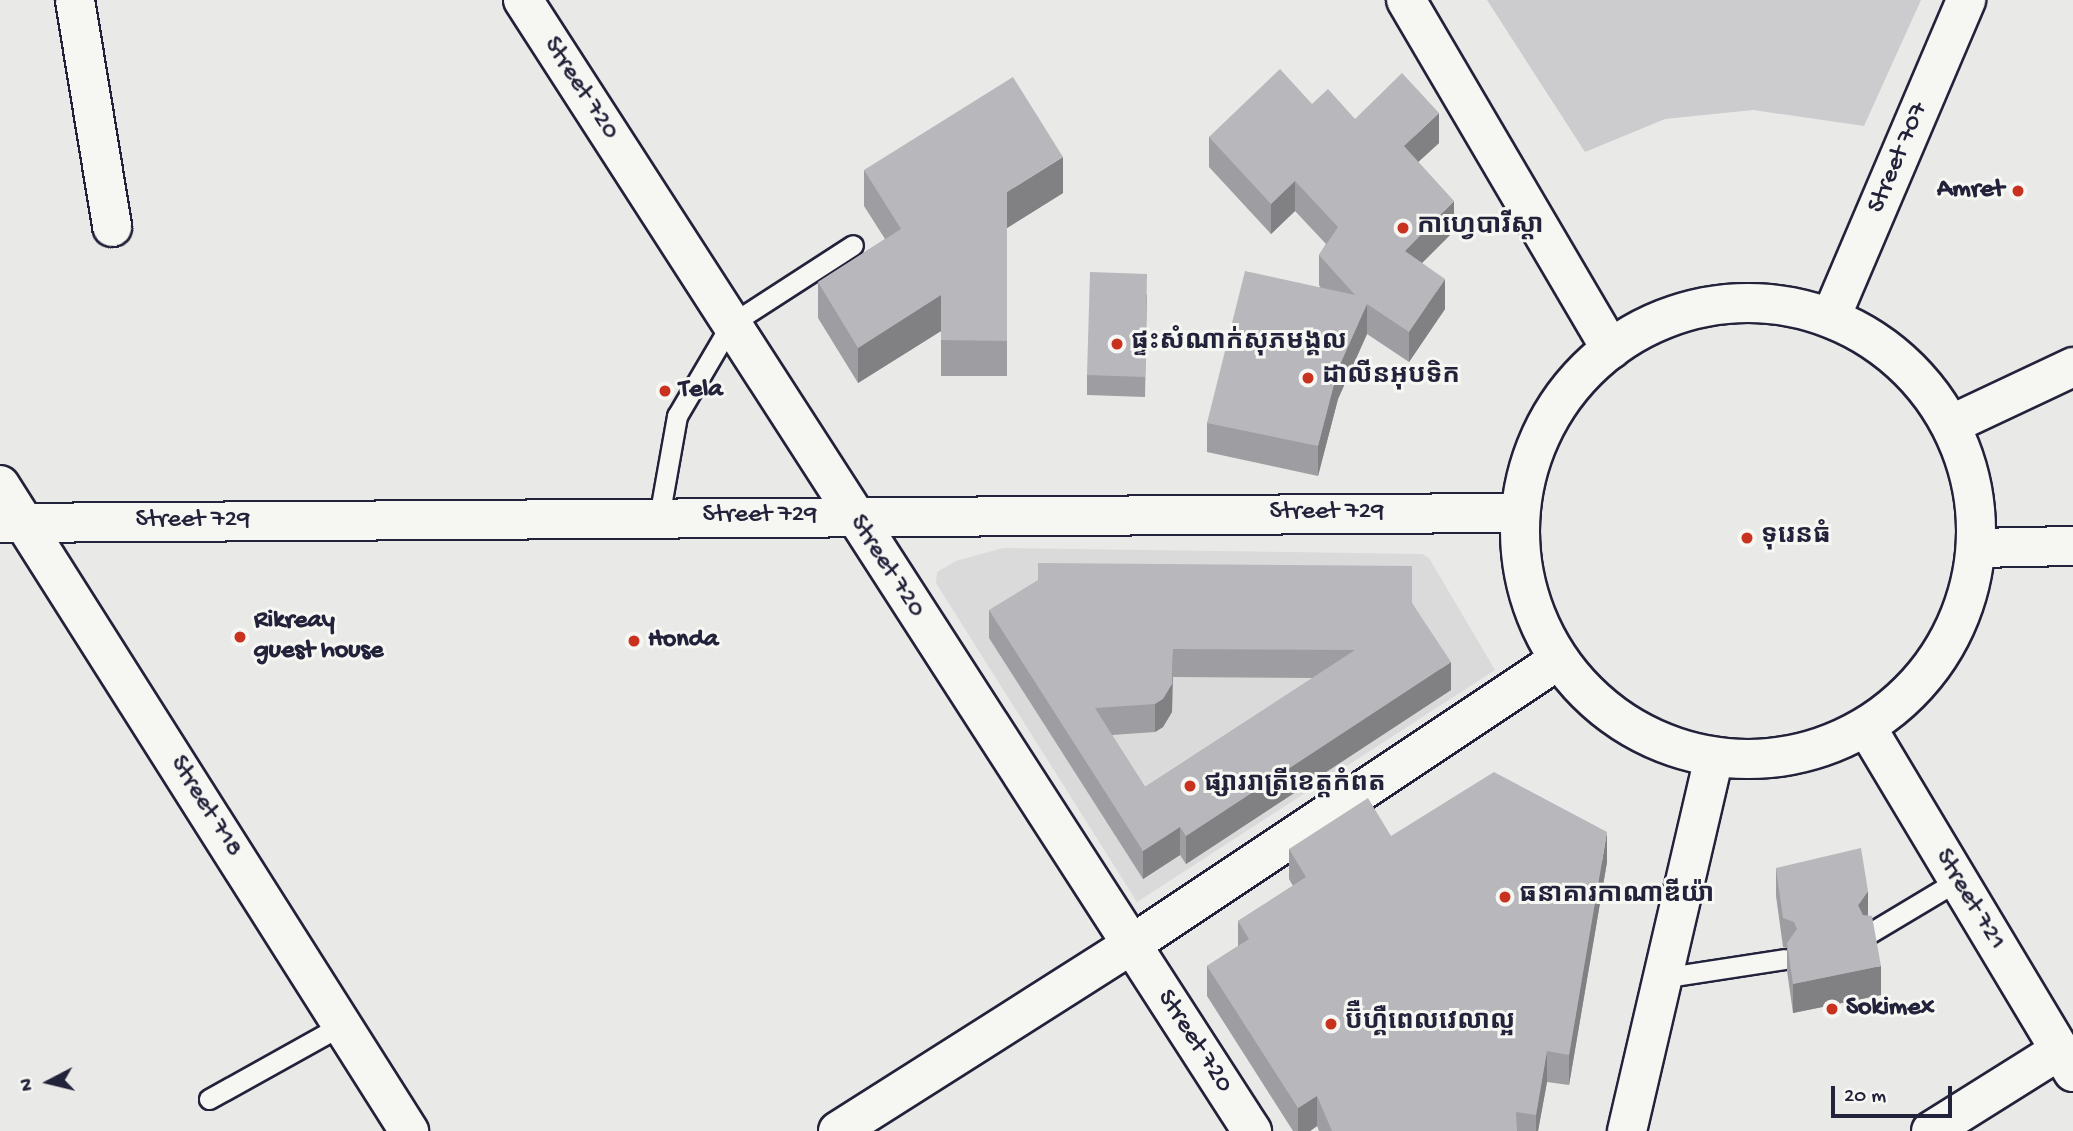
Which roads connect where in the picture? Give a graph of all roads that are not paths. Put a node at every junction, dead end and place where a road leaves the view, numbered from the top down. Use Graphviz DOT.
graph roads {
  1 [pos="75,0"];
  2 [pos="523,0"];
  3 [pos="1406,0"];
  4 [pos="1966,0"];
  5 [pos="112,227"];
  6 [pos="853,245"];
  7 [pos="1831,317"];
  8 [pos="731,324"];
  9 [pos="1611,349"];
  10 [pos="2073,367"];
  11 [pos="1952,424"];
  12 [pos="0,485"];
  13 [pos="1520,513"];
  14 [pos="853,516"];
  15 [pos="659,517"];
  16 [pos="11,522"];
  17 [pos="2073,546"];
  18 [pos="1976,548"];
  19 [pos="1557,661"];
  20 [pos="1867,728"];
  21 [pos="1714,758"];
  22 [pos="1957,881"];
  23 [pos="1870,933"];
  24 [pos="1131,944"];
  25 [pos="1785,959"];
  26 [pos="1662,978"];
  27 [pos="342,1026"];
  28 [pos="2066,1061"];
  29 [pos="209,1099"];
  30 [pos="409,1131"];
  31 [pos="838,1131"];
  32 [pos="1252,1131"];
  33 [pos="1627,1131"];
  34 [pos="1931,1131"];
  1 -- 5 [label="street"];
  2 -- 8 [label="street, Street 720"];
  3 -- 9 [label="street"];
  4 -- 7 [label="street, Street 707"];
  6 -- 8 [label="lane"];
  7 -- 9 [label="street"];
  7 -- 11 [label="street"];
  8 -- 14 [label="street, Street 720"];
  8 -- 15 [label="lane"];
  9 -- 13 [label="street"];
  10 -- 11 [label="street"];
  11 -- 18 [label="street"];
  12 -- 16 [label="street, Street 718"];
  13 -- 14 [label="street, Street 729"];
  13 -- 19 [label="street"];
  14 -- 15 [label="street, Street 729"];
  14 -- 24 [label="street, Street 720"];
  15 -- 16 [label="street, Street 729"];
  16 -- 27 [label="street, Street 718"];
  17 -- 18 [label="street"];
  18 -- 20 [label="street"];
  19 -- 21 [label="street"];
  19 -- 24 [label="street"];
  20 -- 21 [label="street"];
  20 -- 22 [label="street, Street 721"];
  21 -- 26 [label="street"];
  22 -- 23 [label="lane"];
  22 -- 28 [label="street, Street 721"];
  24 -- 31 [label="street"];
  24 -- 32 [label="street, Street 720"];
  25 -- 26 [label="lane"];
  26 -- 33 [label="street"];
  27 -- 29 [label="lane"];
  27 -- 30 [label="street, Street 718"];
  28 -- 34 [label="street"];
}
